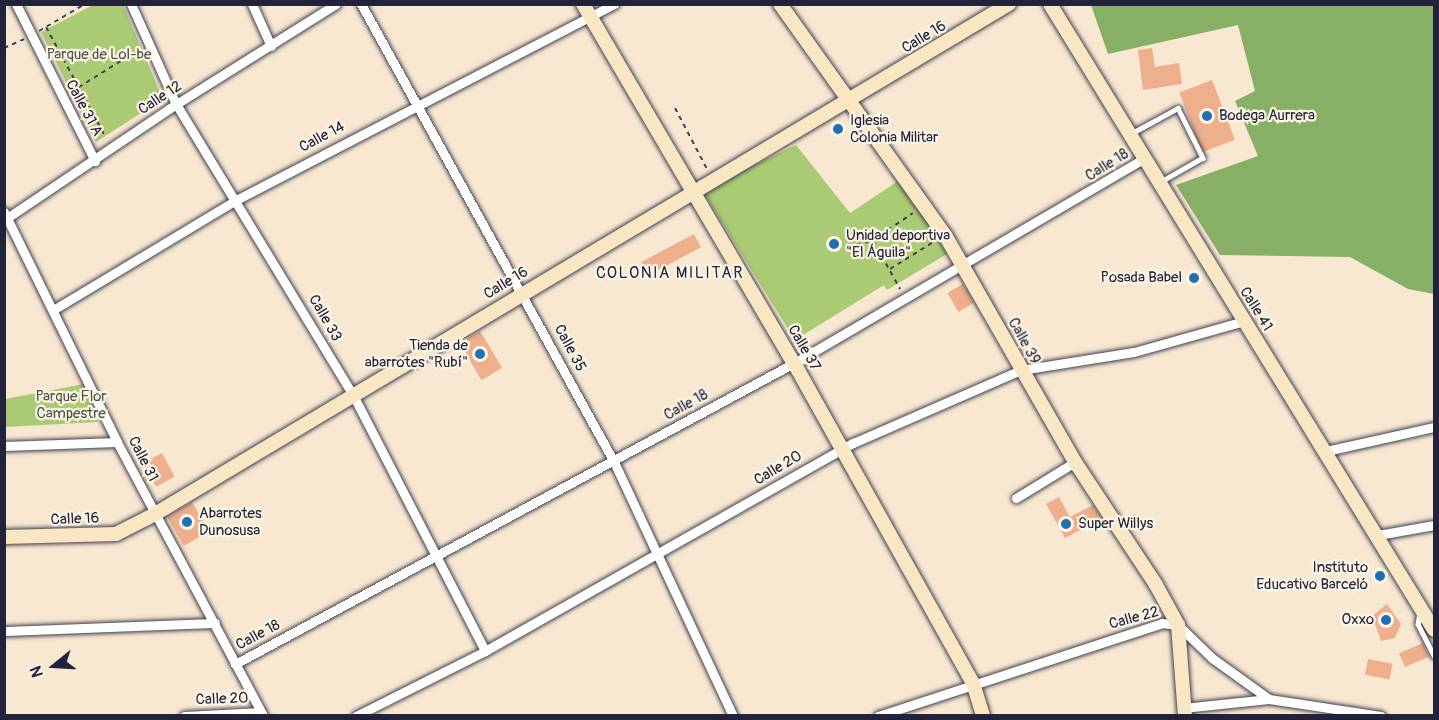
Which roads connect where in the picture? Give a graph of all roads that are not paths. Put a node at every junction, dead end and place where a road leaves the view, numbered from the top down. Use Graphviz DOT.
graph roads {
  1 [pos="15,4"];
  2 [pos="131,4"];
  3 [pos="252,4"];
  4 [pos="336,4"];
  5 [pos="361,4"];
  6 [pos="583,4"];
  7 [pos="614,4"];
  8 [pos="780,4"];
  9 [pos="1009,4"];
  10 [pos="1050,4"];
  11 [pos="591,18"];
  12 [pos="271,46"];
  13 [pos="852,100"];
  14 [pos="176,104"];
  15 [pos="414,105"];
  16 [pos="1129,135"];
  17 [pos="1143,159"];
  18 [pos="95,161"];
  19 [pos="1158,183"];
  20 [pos="694,190"];
  21 [pos="238,199"];
  22 [pos="6,217"];
  23 [pos="964,267"];
  24 [pos="523,292"];
  25 [pos="53,310"];
  26 [pos="1244,321"];
  27 [pos="794,363"];
  28 [pos="1021,370"];
  29 [pos="353,395"];
  30 [pos="1434,427"];
  31 [pos="117,442"];
  32 [pos="4,446"];
  33 [pos="841,450"];
  34 [pos="1326,451"];
  35 [pos="614,462"];
  36 [pos="1075,462"];
  37 [pos="1016,498"];
  38 [pos="154,514"];
  39 [pos="1434,525"];
  40 [pos="1378,534"];
  41 [pos="4,537"];
  42 [pos="659,555"];
  43 [pos="437,557"];
  44 [pos="1421,608"];
  45 [pos="215,623"];
  46 [pos="1178,625"];
  47 [pos="1434,630"];
  48 [pos="4,631"];
  49 [pos="485,651"];
  50 [pos="1434,656"];
  51 [pos="235,664"];
  52 [pos="973,683"];
  53 [pos="1269,699"];
  54 [pos="1184,712"];
  55 [pos="262,714"];
  56 [pos="184,716"];
  57 [pos="356,716"];
  58 [pos="733,716"];
  59 [pos="878,716"];
  60 [pos="983,716"];
  61 [pos="1382,716"];
  1 -- 18 [label="street, Calle 31 A"];
  2 -- 14 [label="street, Calle 33"];
  3 -- 12 [label="street"];
  4 -- 12 [label="street, Calle 12"];
  5 -- 15 [label="street, Calle 35"];
  6 -- 11 [label="main road, Calle 37"];
  7 -- 11 [label="street, Calle 14"];
  8 -- 13 [label="main road, Calle 39"];
  9 -- 13 [label="main road, Calle 16"];
  10 -- 16 [label="main road, Calle 41"];
  11 -- 15 [label="street, Calle 14"];
  11 -- 20 [label="main road, Calle 37"];
  12 -- 14 [label="street, Calle 12"];
  13 -- 20 [label="main road, Calle 16"];
  13 -- 23 [label="main road, Calle 39"];
  14 -- 18 [label="street, Calle 12"];
  14 -- 21 [label="street, Calle 33"];
  15 -- 21 [label="street, Calle 14"];
  15 -- 24 [label="street, Calle 35"];
  16 -- 17 [label="main road, Calle 41"];
  16 -- 19 [label="lane"];
  17 -- 19 [label="main road, Calle 41"];
  17 -- 23 [label="street, Calle 18"];
  18 -- 22 [label="street, Calle 12"];
  19 -- 26 [label="main road, Calle 41"];
  20 -- 24 [label="main road, Calle 16"];
  20 -- 27 [label="main road, Calle 37"];
  21 -- 25 [label="street, Calle 14"];
  21 -- 29 [label="street, Calle 33"];
  22 -- 25 [label="street, Calle 31"];
  23 -- 27 [label="street, Calle 18"];
  23 -- 28 [label="main road, Calle 39"];
  24 -- 29 [label="main road, Calle 16"];
  24 -- 35 [label="street, Calle 35"];
  25 -- 31 [label="street, Calle 31"];
  26 -- 28 [label="street, Calle 20"];
  26 -- 34 [label="main road, Calle 41"];
  27 -- 33 [label="main road, Calle 37"];
  27 -- 35 [label="street, Calle 18"];
  28 -- 33 [label="street, Calle 20"];
  28 -- 36 [label="main road, Calle 39"];
  29 -- 38 [label="main road, Calle 16"];
  29 -- 43 [label="street, Calle 33"];
  30 -- 34 [label="street"];
  31 -- 32 [label="street"];
  31 -- 38 [label="street, Calle 31"];
  33 -- 42 [label="street, Calle 20"];
  33 -- 52 [label="main road, Calle 37"];
  34 -- 40 [label="main road, Calle 41"];
  35 -- 42 [label="street, Calle 35"];
  35 -- 43 [label="street, Calle 18"];
  36 -- 37 [label="street"];
  36 -- 46 [label="main road, Calle 39"];
  38 -- 41 [label="main road, Calle 16"];
  38 -- 45 [label="street, Calle 31"];
  39 -- 40 [label="street"];
  40 -- 44 [label="main road, Calle 41"];
  42 -- 49 [label="street, Calle 20"];
  42 -- 58 [label="street, Calle 35"];
  43 -- 49 [label="street, Calle 33"];
  43 -- 51 [label="street, Calle 18"];
  44 -- 47 [label="main road, Calle 41"];
  44 -- 50 [label="lane"];
  45 -- 48 [label="street"];
  45 -- 51 [label="street, Calle 31"];
  46 -- 52 [label="street, Calle 22"];
  46 -- 53 [label="street, Calle 22"];
  46 -- 54 [label="main road, Calle 39"];
  49 -- 57 [label="street, Calle 20"];
  51 -- 55 [label="street, Calle 31"];
  52 -- 59 [label="street, Calle 22"];
  52 -- 60 [label="main road, Calle 37"];
  53 -- 54 [label="street"];
  53 -- 61 [label="street, Calle 22"];
  55 -- 56 [label="street, Calle 20"];
}
